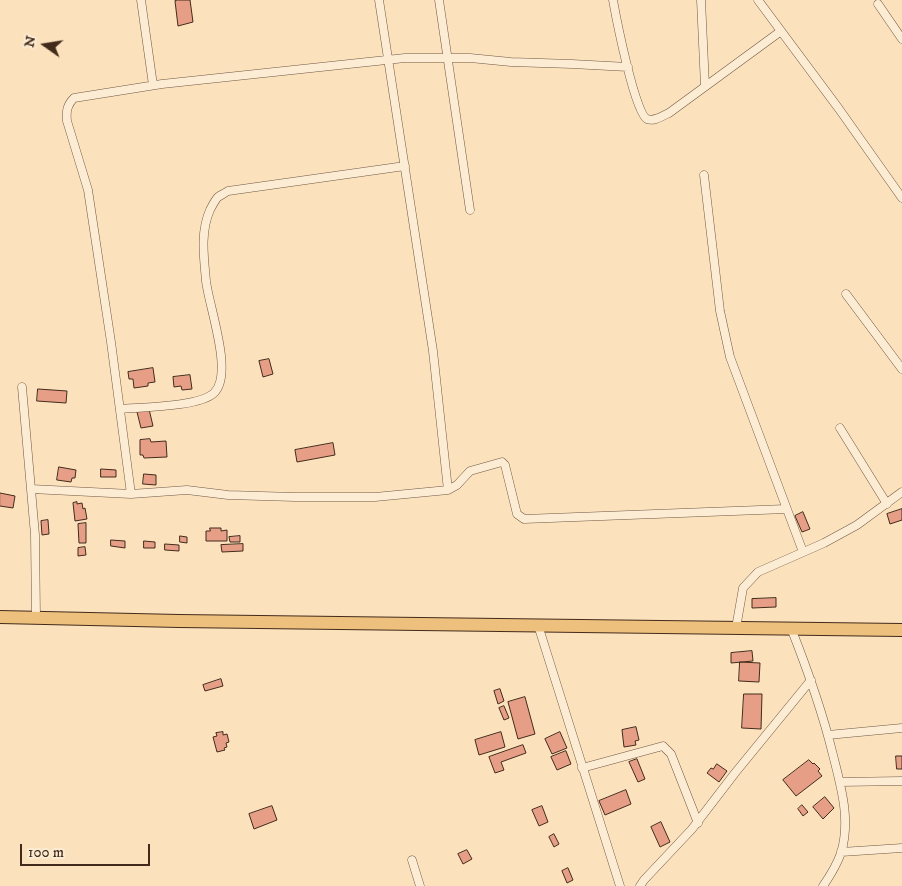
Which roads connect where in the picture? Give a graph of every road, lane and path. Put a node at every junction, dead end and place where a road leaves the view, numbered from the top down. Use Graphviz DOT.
graph roads {
  1 [pos="141,0"];
  2 [pos="379,0"];
  3 [pos="440,0"];
  4 [pos="613,0"];
  5 [pos="700,0"];
  6 [pos="758,0"];
  7 [pos="878,4"];
  8 [pos="781,31"];
  9 [pos="902,39"];
  10 [pos="448,58"];
  11 [pos="388,60"];
  12 [pos="628,67"];
  13 [pos="154,85"];
  14 [pos="705,86"];
  15 [pos="405,166"];
  16 [pos="704,175"];
  17 [pos="902,198"];
  18 [pos="470,210"];
  19 [pos="846,294"];
  20 [pos="902,369"];
  21 [pos="22,387"];
  22 [pos="120,409"];
  23 [pos="840,428"];
  24 [pos="31,489"];
  25 [pos="448,490"];
  26 [pos="902,492"];
  27 [pos="131,494"];
  28 [pos="887,504"];
  29 [pos="786,508"];
  30 [pos="803,552"];
  31 [pos="0,616"];
  32 [pos="36,617"];
  33 [pos="538,624"];
  34 [pos="736,628"];
  35 [pos="791,628"];
  36 [pos="902,630"];
  37 [pos="811,680"];
  38 [pos="902,728"];
  39 [pos="828,735"];
  40 [pos="582,768"];
  41 [pos="902,781"];
  42 [pos="840,782"];
  43 [pos="698,823"];
  44 [pos="902,848"];
  45 [pos="841,852"];
  46 [pos="412,860"];
  47 [pos="420,886"];
  48 [pos="620,886"];
  49 [pos="640,886"];
  50 [pos="823,886"];
  1 -- 13 [label="street"];
  2 -- 11 [label="street"];
  3 -- 10 [label="street"];
  4 -- 12 [label="street"];
  5 -- 14 [label="street"];
  6 -- 8 [label="street"];
  7 -- 9 [label="street"];
  8 -- 14 [label="street"];
  8 -- 17 [label="street"];
  10 -- 11 [label="street"];
  10 -- 12 [label="street"];
  10 -- 18 [label="street"];
  11 -- 13 [label="street"];
  11 -- 15 [label="street"];
  12 -- 14 [label="street"];
  13 -- 22 [label="street"];
  15 -- 22 [label="street"];
  15 -- 25 [label="street"];
  16 -- 29 [label="street"];
  19 -- 20 [label="street"];
  21 -- 24 [label="street"];
  22 -- 27 [label="street"];
  23 -- 28 [label="street"];
  24 -- 27 [label="street"];
  24 -- 32 [label="street"];
  25 -- 27 [label="street"];
  25 -- 29 [label="street"];
  26 -- 28 [label="street"];
  28 -- 30 [label="street"];
  29 -- 30 [label="street"];
  30 -- 34 [label="street"];
  31 -- 32 [label="main road"];
  32 -- 33 [label="main road"];
  33 -- 34 [label="main road"];
  33 -- 40 [label="street"];
  34 -- 35 [label="main road"];
  35 -- 36 [label="main road"];
  35 -- 37 [label="street"];
  37 -- 39 [label="street"];
  37 -- 43 [label="street"];
  38 -- 39 [label="street"];
  39 -- 42 [label="street"];
  40 -- 43 [label="street"];
  40 -- 48 [label="street"];
  41 -- 42 [label="street"];
  42 -- 45 [label="street"];
  43 -- 49 [label="street"];
  44 -- 45 [label="street"];
  45 -- 50 [label="street"];
  46 -- 47 [label="street"];
}
